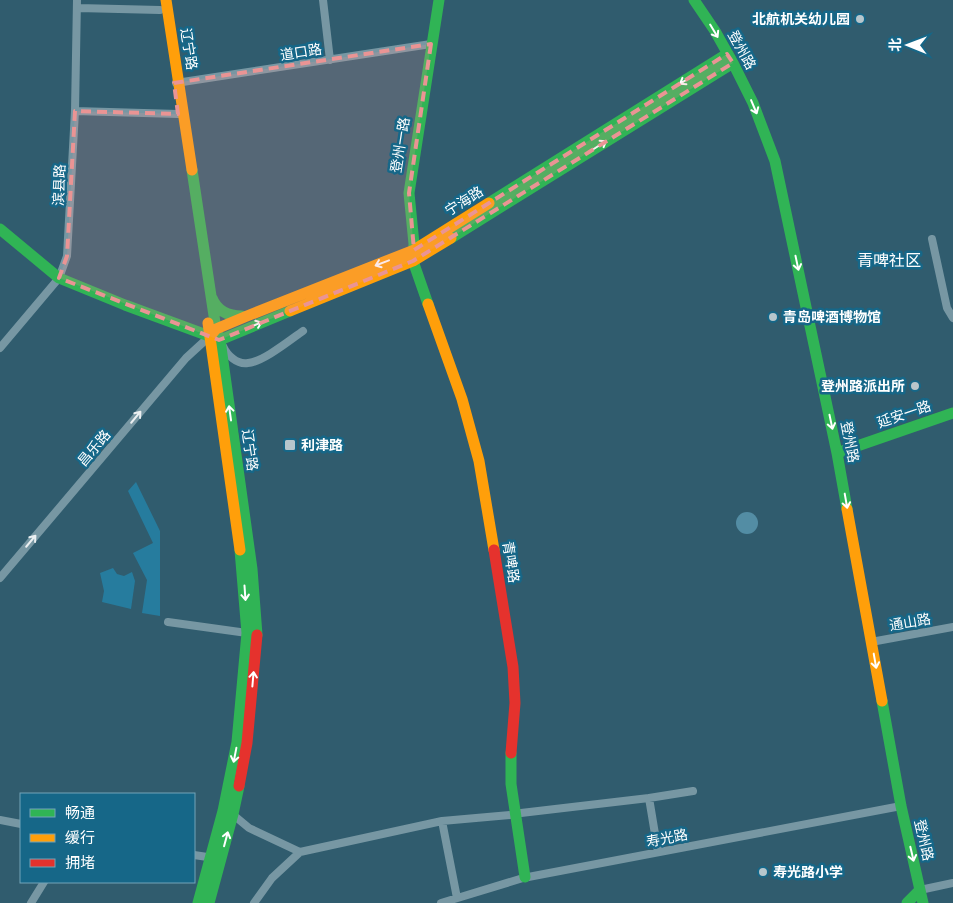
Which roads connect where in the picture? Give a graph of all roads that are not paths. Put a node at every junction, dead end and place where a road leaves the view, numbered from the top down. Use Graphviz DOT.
graph roads {
  1 [pos="323,0"];
  2 [pos="439,0"];
  3 [pos="694,0"];
  4 [pos="161,3"];
  5 [pos="78,4"];
  6 [pos="431,44"];
  7 [pos="730,58"];
  8 [pos="330,60"];
  9 [pos="177,83"];
  10 [pos="75,112"];
  11 [pos="178,114"];
  12 [pos="0,229"];
  13 [pos="932,239"];
  14 [pos="414,255"];
  15 [pos="59,278"];
  16 [pos="211,295"];
  17 [pos="247,316"];
  18 [pos="953,318"];
  19 [pos="303,331"];
  20 [pos="215,335"];
  21 [pos="0,348"];
  22 [pos="953,413"];
  23 [pos="837,453"];
  24 [pos="0,578"];
  25 [pos="168,622"];
  26 [pos="953,627"];
  27 [pos="247,633"];
  28 [pos="871,642"];
  29 [pos="693,791"];
  30 [pos="649,798"];
  31 [pos="901,806"];
  32 [pos="228,812"];
  33 [pos="521,813"];
  34 [pos="510,814"];
  35 [pos="0,820"];
  36 [pos="442,821"];
  37 [pos="20,824"];
  38 [pos="300,852"];
  39 [pos="658,852"];
  40 [pos="195,855"];
  41 [pos="216,859"];
  42 [pos="525,877"];
  43 [pos="43,883"];
  44 [pos="953,883"];
  45 [pos="920,890"];
  46 [pos="457,898"];
  47 [pos="32,903"];
  48 [pos="198,903"];
  49 [pos="209,903"];
  50 [pos="254,903"];
  51 [pos="441,903"];
  52 [pos="907,903"];
  53 [pos="923,903"];
  1 -- 8 [label="street"];
  2 -- 6 [label="main road"];
  3 -- 7 [label="main road, 登州路, one-way"];
  4 -- 5 [label="street"];
  4 -- 9 [label="main road, 辽宁路"];
  5 -- 10 [label="street, 滨县路"];
  6 -- 8 [label="street, 道口路"];
  6 -- 14 [label="main road, 登州一路"];
  7 -- 14 [label="main road, 宁海路"];
  7 -- 23 [label="main road, 登州路, one-way"];
  8 -- 9 [label="street, 道口路"];
  9 -- 11 [label="main road, 辽宁路"];
  9 -- 16 [label="main road, 辽宁路"];
  10 -- 11 [label="street"];
  10 -- 15 [label="street, 滨县路"];
  11 -- 20 [label="main road, 辽宁路"];
  12 -- 15 [label="main road"];
  13 -- 18 [label="street"];
  14 -- 17 [label="main road, 宁海路, one-way"];
  20 -- 14 [label="main road, 宁海路, one-way"];
  14 -- 42 [label="main road, 青啤路"];
  15 -- 20 [label="main road"];
  15 -- 21 [label="street, 滨县路"];
  16 -- 17 [label="main road"];
  16 -- 20 [label="main road, 辽宁路"];
  17 -- 20 [label="main road, 宁海路"];
  19 -- 20 [label="street"];
  24 -- 20 [label="street, 昌乐路, one-way"];
  20 -- 27 [label="main road, 辽宁路, one-way"];
  32 -- 20 [label="main road, 辽宁路, one-way"];
  22 -- 23 [label="main road, 延安一路"];
  23 -- 28 [label="main road, 登州路, one-way"];
  25 -- 27 [label="street"];
  26 -- 28 [label="street, 通山路"];
  27 -- 32 [label="main road, 辽宁路, one-way"];
  28 -- 31 [label="main road, 登州路, one-way"];
  29 -- 30 [label="street"];
  30 -- 33 [label="street"];
  30 -- 39 [label="street"];
  31 -- 39 [label="street, 寿光路"];
  31 -- 45 [label="main road, 登州路, one-way"];
  32 -- 38 [label="street"];
  32 -- 41 [label="main road, 辽宁路"];
  34 -- 36 [label="street"];
  35 -- 37 [label="street"];
  36 -- 38 [label="street"];
  36 -- 46 [label="street"];
  38 -- 50 [label="street"];
  39 -- 42 [label="street, 寿光路"];
  40 -- 41 [label="street"];
  41 -- 48 [label="main road, 辽宁路"];
  41 -- 49 [label="main road, 辽宁路"];
  42 -- 46 [label="street, 寿光路"];
  43 -- 47 [label="street"];
  44 -- 45 [label="street"];
  45 -- 52 [label="main road"];
  45 -- 53 [label="main road, 登州路"];
  46 -- 51 [label="street, 寿光路"];
}
